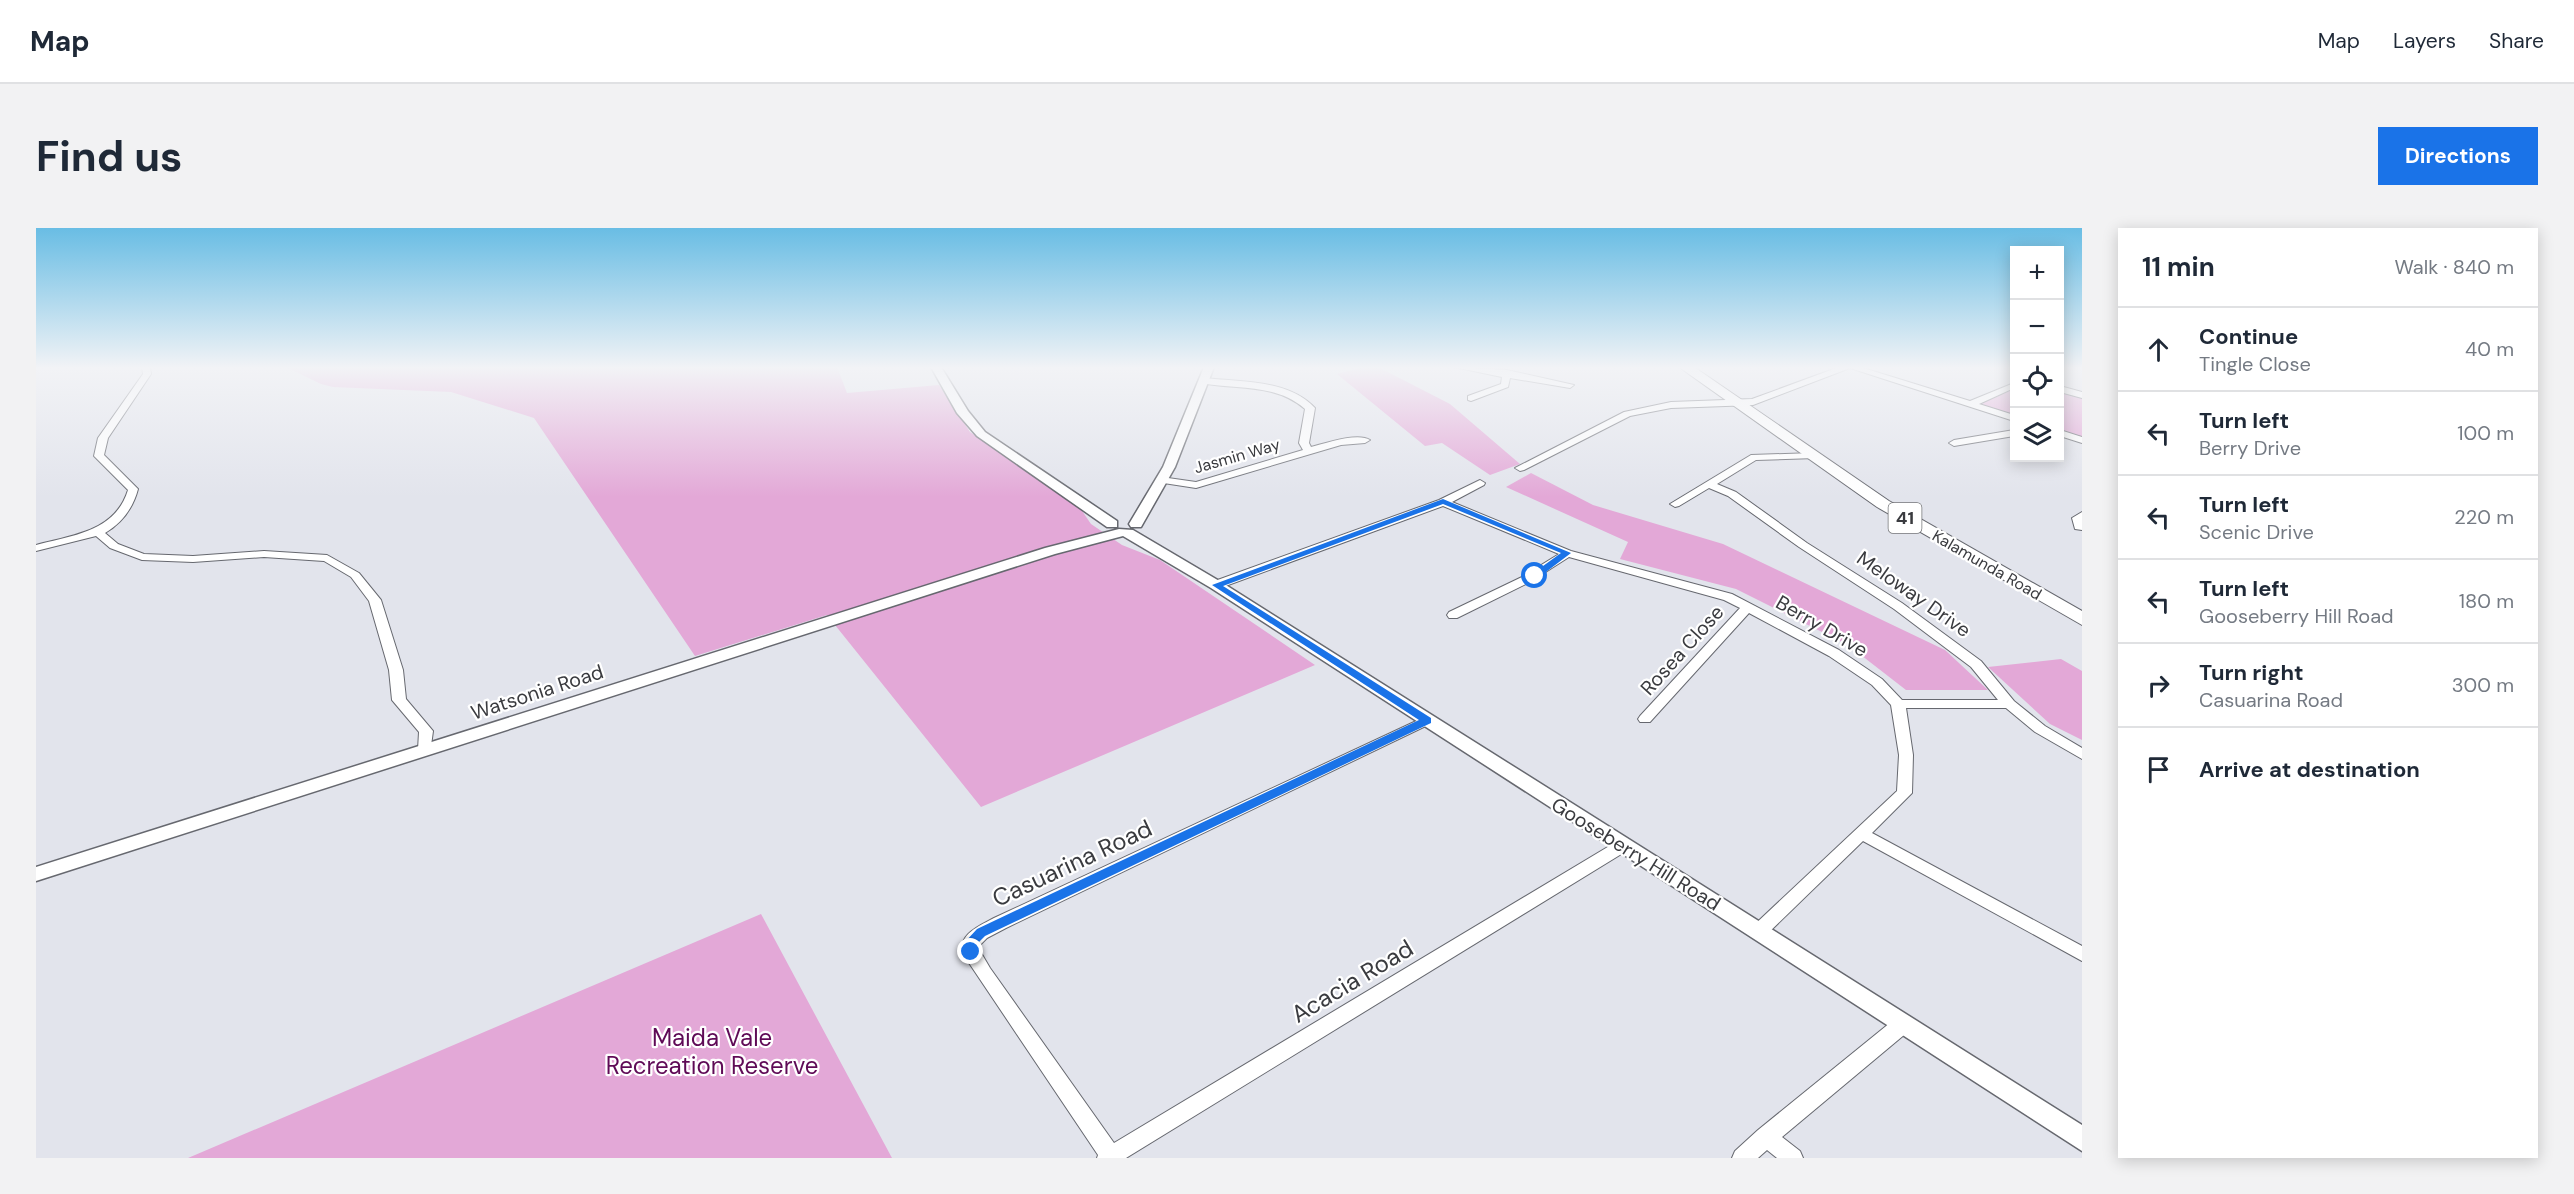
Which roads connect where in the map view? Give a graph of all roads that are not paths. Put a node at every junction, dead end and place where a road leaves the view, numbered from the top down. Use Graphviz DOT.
graph roads {
  1 [pos="122,410"];
  2 [pos="961,410"];
  3 [pos="1192,410"];
  4 [pos="1310,410"];
  5 [pos="1643,410"];
  6 [pos="1749,410"];
  7 [pos="1991,410"];
  8 [pos="2010,417"];
  9 [pos="2010,434"];
  10 [pos="2064,434"];
  11 [pos="1365,440"];
  12 [pos="2082,440"];
  13 [pos="1954,443"];
  14 [pos="1309,451"];
  15 [pos="1813,456"];
  16 [pos="1520,468"];
  17 [pos="1161,480"];
  18 [pos="1480,483"];
  19 [pos="1709,484"];
  20 [pos="1443,501"];
  21 [pos="1675,504"];
  22 [pos="2082,515"];
  23 [pos="1126,525"];
  24 [pos="2079,527"];
  25 [pos="98,532"];
  26 [pos="36,548"];
  27 [pos="1567,553"];
  28 [pos="1216,585"];
  29 [pos="1748,606"];
  30 [pos="1453,615"];
  31 [pos="2082,619"];
  32 [pos="1898,704"];
  33 [pos="2009,704"];
  34 [pos="1645,719"];
  35 [pos="1427,720"];
  36 [pos="425,750"];
  37 [pos="2082,754"];
  38 [pos="1862,834"];
  39 [pos="1622,846"];
  40 [pos="36,873"];
  41 [pos="1758,932"];
  42 [pos="2082,954"];
  43 [pos="1904,1024"];
  44 [pos="1766,1137"];
  45 [pos="2082,1139"];
  46 [pos="1109,1157"];
  47 [pos="1742,1158"];
  48 [pos="1793,1158"];
  1 -- 25 [label="street"];
  2 -- 23 [label="street, Gooseberry Hill Road"];
  3 -- 17 [label="street"];
  4 -- 14 [label="street, Jasmin Way"];
  5 -- 16 [label="street"];
  6 -- 15 [label="main road, Kalamunda Road / 41"];
  7 -- 8 [label="street"];
  9 -- 13 [label="street"];
  10 -- 12 [label="street"];
  11 -- 14 [label="street"];
  14 -- 17 [label="street, Jasmin Way"];
  15 -- 19 [label="street"];
  15 -- 31 [label="main road, Kalamunda Road / 41"];
  17 -- 23 [label="street"];
  18 -- 20 [label="street"];
  19 -- 21 [label="street"];
  19 -- 33 [label="street, Meloway Drive"];
  20 -- 27 [label="street, Berry Drive"];
  20 -- 28 [label="street"];
  22 -- 24 [label="street"];
  23 -- 28 [label="street, Gooseberry Hill Road"];
  23 -- 36 [label="street, Watsonia Road"];
  25 -- 26 [label="street"];
  25 -- 36 [label="street"];
  27 -- 29 [label="street, Berry Drive"];
  27 -- 30 [label="street"];
  28 -- 35 [label="street, Gooseberry Hill Road"];
  29 -- 32 [label="street, Berry Drive"];
  29 -- 34 [label="street, Rosea Close"];
  32 -- 33 [label="street"];
  32 -- 38 [label="street"];
  33 -- 37 [label="street, Meloway Drive"];
  35 -- 39 [label="street, Gooseberry Hill Road"];
  35 -- 46 [label="street, Casuarina Road"];
  36 -- 40 [label="street, Watsonia Road"];
  38 -- 41 [label="street"];
  38 -- 42 [label="street"];
  39 -- 41 [label="street, Gooseberry Hill Road"];
  39 -- 46 [label="street, Acacia Road"];
  41 -- 43 [label="street, Gooseberry Hill Road"];
  43 -- 44 [label="street"];
  43 -- 45 [label="street, Gooseberry Hill Road"];
  44 -- 47 [label="street"];
  44 -- 48 [label="street"];
}
